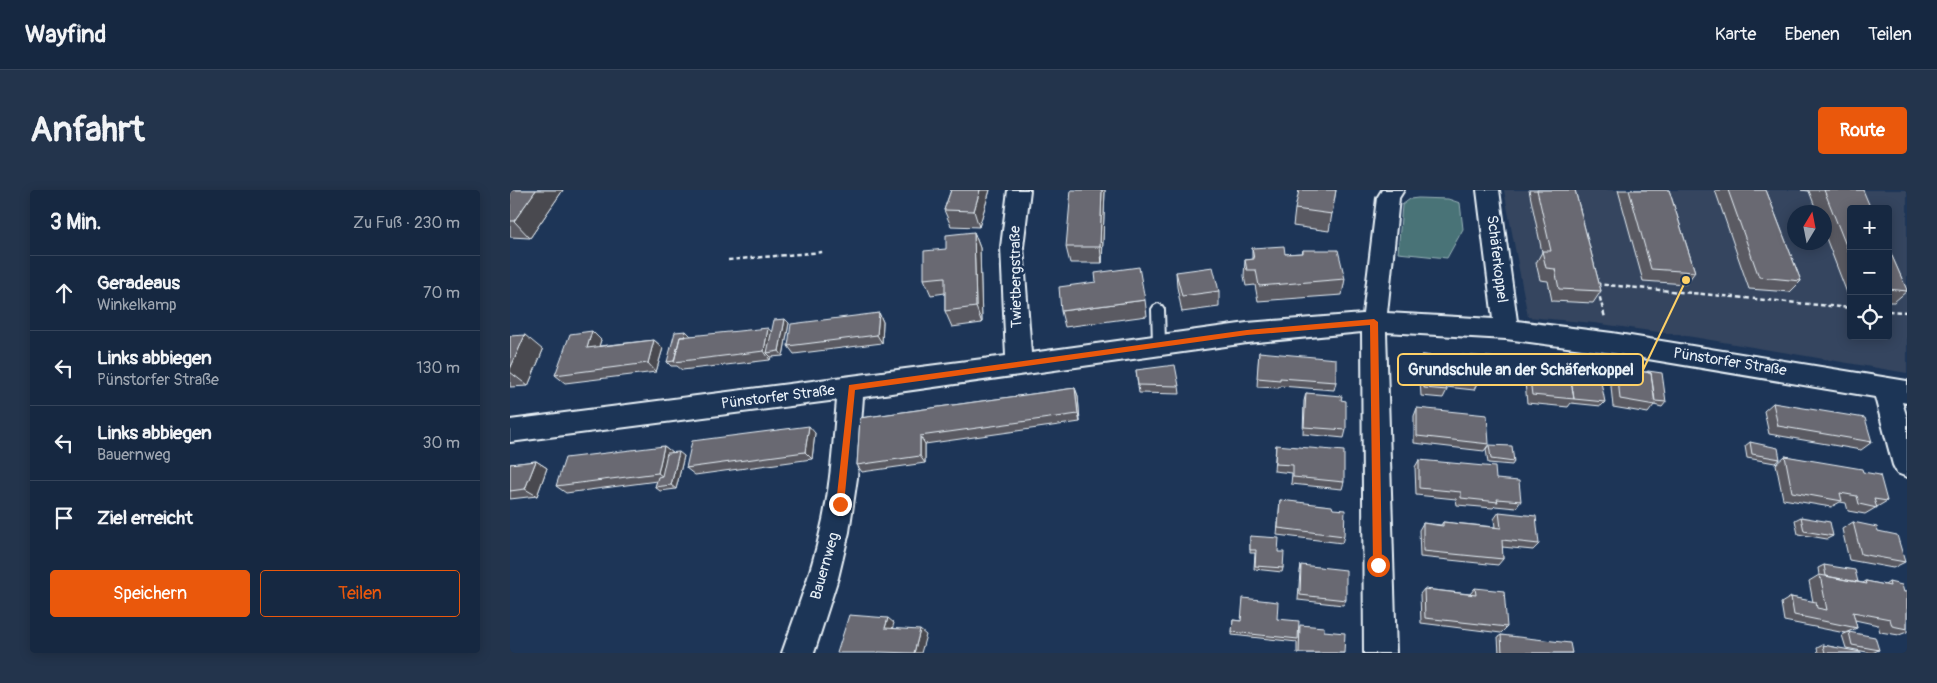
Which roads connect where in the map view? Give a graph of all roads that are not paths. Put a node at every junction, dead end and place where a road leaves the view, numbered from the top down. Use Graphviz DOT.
graph roads {
  1 [pos="1019,190"];
  2 [pos="1488,190"];
  3 [pos="1390,194"];
  4 [pos="1158,309"];
  5 [pos="1374,322"];
  6 [pos="1506,329"];
  7 [pos="1159,344"];
  8 [pos="1019,364"];
  9 [pos="851,388"];
  10 [pos="1896,390"];
  11 [pos="510,431"];
  12 [pos="1907,465"];
  13 [pos="798,653"];
  14 [pos="1380,653"];
  1 -- 8 [label="street, Twietbergstraße"];
  2 -- 6 [label="street, Schäferkoppel"];
  3 -- 5 [label="street"];
  4 -- 7 [label="lane"];
  5 -- 6 [label="street, Pünstorfer Straße"];
  5 -- 7 [label="street, Pünstorfer Straße"];
  5 -- 14 [label="street"];
  6 -- 10 [label="street, Pünstorfer Straße"];
  7 -- 8 [label="street, Pünstorfer Straße"];
  8 -- 9 [label="street, Pünstorfer Straße"];
  9 -- 11 [label="street, Pünstorfer Straße"];
  9 -- 13 [label="street, Bauernweg"];
  10 -- 12 [label="street"];
}
